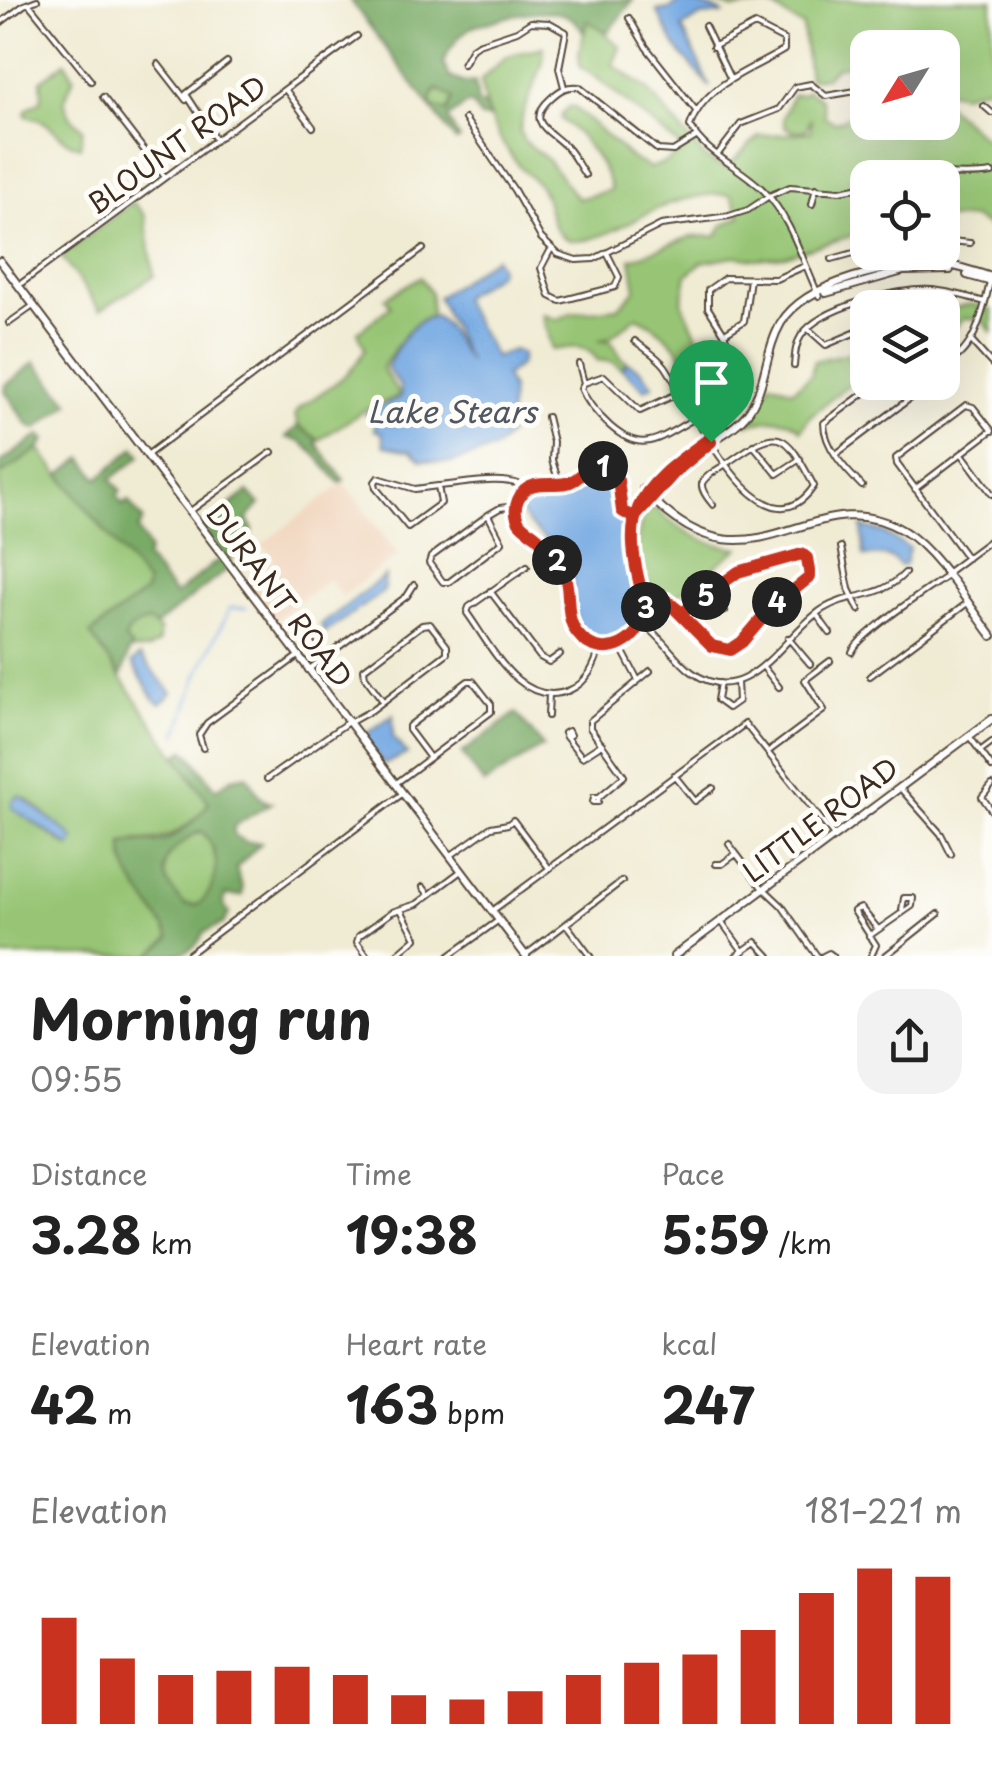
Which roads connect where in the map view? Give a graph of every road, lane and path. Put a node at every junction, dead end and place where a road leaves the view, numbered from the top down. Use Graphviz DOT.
graph roads {
  1 [pos="37,0"];
  2 [pos="29,4"];
  3 [pos="629,18"];
  4 [pos="0,22"];
  5 [pos="705,26"];
  6 [pos="357,36"];
  7 [pos="713,47"];
  8 [pos="227,62"];
  9 [pos="158,64"];
  10 [pos="463,64"];
  11 [pos="730,78"];
  12 [pos="91,81"];
  13 [pos="564,87"];
  14 [pos="285,89"];
  15 [pos="850,92"];
  16 [pos="103,98"];
  17 [pos="984,106"];
  18 [pos="697,112"];
  19 [pos="992,113"];
  20 [pos="464,119"];
  21 [pos="313,127"];
  22 [pos="696,136"];
  23 [pos="216,140"];
  24 [pos="717,154"];
  25 [pos="992,173"];
  26 [pos="585,175"];
  27 [pos="960,175"];
  28 [pos="165,177"];
  29 [pos="816,188"];
  30 [pos="850,190"];
  31 [pos="768,196"];
  32 [pos="812,204"];
  33 [pos="960,242"];
  34 [pos="970,243"];
  35 [pos="423,249"];
  36 [pos="551,249"];
  37 [pos="607,254"];
  38 [pos="850,254"];
  39 [pos="832,259"];
  40 [pos="1,264"];
  41 [pos="804,266"];
  42 [pos="896,270"];
  43 [pos="951,270"];
  44 [pos="750,279"];
  45 [pos="992,279"];
  46 [pos="19,285"];
  47 [pos="818,294"];
  48 [pos="960,297"];
  49 [pos="985,302"];
  50 [pos="33,306"];
  51 [pos="850,307"];
  52 [pos="9,323"];
  53 [pos="807,328"];
  54 [pos="724,333"];
  55 [pos="850,334"];
  56 [pos="635,340"];
  57 [pos="970,341"];
  58 [pos="960,354"];
  59 [pos="733,362"];
  60 [pos="578,364"];
  61 [pos="992,364"];
  62 [pos="794,366"];
  63 [pos="584,383"];
  64 [pos="679,393"];
  65 [pos="854,400"];
  66 [pos="908,400"];
  67 [pos="547,417"];
  68 [pos="694,419"];
  69 [pos="992,431"];
  70 [pos="710,441"];
  71 [pos="753,445"];
  72 [pos="272,452"];
  73 [pos="836,454"];
  74 [pos="962,454"];
  75 [pos="147,455"];
  76 [pos="800,459"];
  77 [pos="727,463"];
  78 [pos="559,484"];
  79 [pos="438,486"];
  80 [pos="862,486"];
  81 [pos="527,488"];
  82 [pos="915,489"];
  83 [pos="648,494"];
  84 [pos="992,494"];
  85 [pos="713,505"];
  86 [pos="516,506"];
  87 [pos="189,512"];
  88 [pos="488,514"];
  89 [pos="634,518"];
  90 [pos="992,539"];
  91 [pos="841,546"];
  92 [pos="967,558"];
  93 [pos="527,566"];
  94 [pos="905,572"];
  95 [pos="946,575"];
  96 [pos="414,584"];
  97 [pos="490,591"];
  98 [pos="711,592"];
  99 [pos="852,597"];
  100 [pos="762,600"];
  101 [pos="645,604"];
  102 [pos="968,604"];
  103 [pos="770,609"];
  104 [pos="859,610"];
  105 [pos="725,611"];
  106 [pos="682,613"];
  107 [pos="816,614"];
  108 [pos="643,624"];
  109 [pos="300,628"];
  110 [pos="830,633"];
  111 [pos="992,636"];
  112 [pos="788,638"];
  113 [pos="620,646"];
  114 [pos="600,648"];
  115 [pos="852,652"];
  116 [pos="560,654"];
  117 [pos="298,656"];
  118 [pos="323,659"];
  119 [pos="830,662"];
  120 [pos="810,664"];
  121 [pos="764,668"];
  122 [pos="308,670"];
  123 [pos="650,671"];
  124 [pos="870,676"];
  125 [pos="638,680"];
  126 [pos="737,682"];
  127 [pos="720,683"];
  128 [pos="780,687"];
  129 [pos="549,694"];
  130 [pos="383,701"];
  131 [pos="548,716"];
  132 [pos="992,719"];
  133 [pos="348,722"];
  134 [pos="969,736"];
  135 [pos="566,738"];
  136 [pos="992,742"];
  137 [pos="602,744"];
  138 [pos="203,748"];
  139 [pos="769,751"];
  140 [pos="980,752"];
  141 [pos="430,758"];
  142 [pos="992,767"];
  143 [pos="674,775"];
  144 [pos="267,778"];
  145 [pos="394,783"];
  146 [pos="992,785"];
  147 [pos="713,788"];
  148 [pos="900,788"];
  149 [pos="402,794"];
  150 [pos="599,797"];
  151 [pos="992,811"];
  152 [pos="834,836"];
  153 [pos="729,844"];
  154 [pos="736,854"];
  155 [pos="951,854"];
  156 [pos="450,856"];
  157 [pos="716,864"];
  158 [pos="549,868"];
  159 [pos="461,871"];
  160 [pos="622,880"];
  161 [pos="423,887"];
  162 [pos="764,889"];
  163 [pos="429,895"];
  164 [pos="400,909"];
  165 [pos="902,910"];
  166 [pos="492,911"];
  167 [pos="938,914"];
  168 [pos="499,920"];
  169 [pos="721,921"];
  170 [pos="566,924"];
  171 [pos="878,929"];
  172 [pos="869,936"];
  173 [pos="742,951"];
  174 [pos="186,956"];
  175 [pos="367,956"];
  176 [pos="395,956"];
  177 [pos="450,956"];
  178 [pos="525,956"];
  179 [pos="590,956"];
  180 [pos="674,956"];
  181 [pos="736,956"];
  182 [pos="769,956"];
  183 [pos="820,956"];
  184 [pos="833,956"];
  185 [pos="870,956"];
  186 [pos="886,956"];
  1 -- 2 [label="street"];
  2 -- 4 [label="street"];
  2 -- 12 [label="street"];
  3 -- 18 [label="street"];
  5 -- 7 [label="street"];
  6 -- 14 [label="street, BLOUNT ROAD"];
  7 -- 11 [label="street"];
  7 -- 11 [label="street"];
  8 -- 23 [label="street"];
  9 -- 23 [label="street"];
  10 -- 13 [label="street"];
  11 -- 18 [label="street"];
  13 -- 22 [label="street"];
  13 -- 26 [label="street"];
  14 -- 21 [label="street"];
  14 -- 23 [label="street, BLOUNT ROAD"];
  15 -- 24 [label="street"];
  16 -- 28 [label="street"];
  17 -- 19 [label="street"];
  18 -- 22 [label="street"];
  20 -- 36 [label="street"];
  22 -- 24 [label="street"];
  23 -- 28 [label="street, BLOUNT ROAD"];
  24 -- 31 [label="street"];
  25 -- 27 [label="street"];
  28 -- 46 [label="street, BLOUNT ROAD"];
  29 -- 30 [label="street"];
  29 -- 31 [label="street"];
  29 -- 32 [label="street"];
  31 -- 37 [label="street"];
  31 -- 41 [label="street"];
  33 -- 34 [label="street"];
  35 -- 75 [label="street"];
  36 -- 37 [label="street"];
  36 -- 37 [label="street"];
  38 -- 39 [label="street"];
  40 -- 46 [label="street, DURANT ROAD"];
  41 -- 44 [label="street"];
  41 -- 47 [label="street"];
  42 -- 47 [label="street"];
  43 -- 45 [label="street"];
  44 -- 54 [label="street"];
  44 -- 54 [label="street"];
  45 -- 49 [label="street"];
  46 -- 50 [label="street, DURANT ROAD"];
  47 -- 70 [label="street"];
  48 -- 49 [label="street"];
  49 -- 57 [label="street"];
  50 -- 52 [label="street"];
  50 -- 75 [label="street, DURANT ROAD"];
  51 -- 53 [label="street"];
  53 -- 55 [label="street"];
  53 -- 62 [label="street"];
  54 -- 59 [label="street"];
  56 -- 64 [label="street"];
  57 -- 58 [label="street"];
  57 -- 61 [label="street"];
  60 -- 63 [label="street"];
  63 -- 64 [label="street"];
  63 -- 68 [label="street"];
  64 -- 68 [label="street"];
  65 -- 73 [label="street"];
  66 -- 73 [label="street"];
  67 -- 78 [label="street"];
  68 -- 70 [label="street"];
  69 -- 74 [label="street"];
  69 -- 82 [label="street"];
  70 -- 77 [label="street"];
  70 -- 83 [label="street"];
  71 -- 76 [label="street"];
  71 -- 76 [label="street"];
  71 -- 77 [label="street"];
  72 -- 87 [label="street"];
  73 -- 80 [label="street"];
  74 -- 82 [label="street"];
  74 -- 84 [label="street"];
  75 -- 87 [label="street, DURANT ROAD"];
  76 -- 77 [label="street"];
  77 -- 85 [label="street"];
  78 -- 81 [label="street"];
  78 -- 89 [label="street"];
  79 -- 79 [label="street"];
  79 -- 81 [label="street"];
  81 -- 86 [label="street"];
  82 -- 92 [label="street"];
  83 -- 89 [label="street"];
  83 -- 95 [label="street"];
  86 -- 88 [label="street"];
  86 -- 114 [label="street"];
  87 -- 117 [label="street, DURANT ROAD"];
  88 -- 88 [label="street"];
  89 -- 101 [label="street"];
  90 -- 92 [label="street"];
  91 -- 99 [label="street"];
  92 -- 95 [label="street"];
  93 -- 97 [label="street"];
  94 -- 99 [label="street"];
  95 -- 102 [label="street"];
  95 -- 115 [label="street"];
  96 -- 118 [label="street"];
  97 -- 116 [label="street"];
  97 -- 129 [label="street"];
  98 -- 103 [label="street"];
  98 -- 105 [label="street"];
  98 -- 106 [label="street"];
  99 -- 104 [label="street"];
  99 -- 107 [label="street"];
  100 -- 103 [label="street"];
  101 -- 106 [label="street"];
  101 -- 108 [label="street"];
  102 -- 111 [label="street"];
  102 -- 124 [label="street"];
  103 -- 106 [label="street"];
  107 -- 110 [label="street"];
  107 -- 112 [label="street"];
  108 -- 113 [label="street"];
  108 -- 127 [label="street"];
  109 -- 118 [label="street"];
  112 -- 120 [label="street"];
  112 -- 121 [label="street"];
  113 -- 114 [label="street"];
  113 -- 125 [label="street"];
  114 -- 129 [label="street"];
  117 -- 122 [label="street, DURANT ROAD"];
  117 -- 138 [label="street"];
  118 -- 122 [label="street"];
  119 -- 139 [label="street"];
  121 -- 126 [label="street"];
  121 -- 128 [label="street"];
  122 -- 133 [label="street, DURANT ROAD"];
  123 -- 125 [label="street"];
  125 -- 137 [label="street"];
  126 -- 127 [label="street"];
  126 -- 127 [label="street"];
  129 -- 131 [label="street"];
  130 -- 130 [label="street"];
  130 -- 133 [label="street"];
  132 -- 134 [label="street, LITTLE ROAD"];
  133 -- 144 [label="street"];
  133 -- 145 [label="street, DURANT ROAD"];
  134 -- 140 [label="street"];
  134 -- 148 [label="street, LITTLE ROAD"];
  135 -- 137 [label="street"];
  136 -- 140 [label="street"];
  137 -- 150 [label="street"];
  139 -- 143 [label="street"];
  139 -- 152 [label="street"];
  140 -- 142 [label="street"];
  141 -- 141 [label="street"];
  141 -- 145 [label="street"];
  143 -- 147 [label="street"];
  143 -- 158 [label="street"];
  145 -- 149 [label="street, DURANT ROAD"];
  146 -- 151 [label="street"];
  148 -- 152 [label="street, LITTLE ROAD"];
  148 -- 155 [label="street"];
  149 -- 156 [label="street, DURANT ROAD"];
  149 -- 174 [label="street"];
  152 -- 162 [label="street, LITTLE ROAD"];
  153 -- 154 [label="street"];
  154 -- 157 [label="street"];
  154 -- 162 [label="street"];
  156 -- 158 [label="street"];
  156 -- 159 [label="street, DURANT ROAD"];
  158 -- 166 [label="street"];
  159 -- 163 [label="street"];
  159 -- 166 [label="street, DURANT ROAD"];
  160 -- 170 [label="street"];
  161 -- 163 [label="street"];
  162 -- 169 [label="street, LITTLE ROAD"];
  162 -- 183 [label="street"];
  163 -- 164 [label="street"];
  164 -- 175 [label="street"];
  164 -- 176 [label="street"];
  165 -- 171 [label="street"];
  166 -- 168 [label="street, DURANT ROAD"];
  167 -- 186 [label="street"];
  168 -- 177 [label="street"];
  168 -- 178 [label="street, DURANT ROAD"];
  169 -- 173 [label="street"];
  169 -- 180 [label="street, LITTLE ROAD"];
  170 -- 178 [label="street"];
  170 -- 179 [label="street"];
  171 -- 172 [label="street"];
  171 -- 172 [label="street"];
  172 -- 185 [label="street"];
  173 -- 181 [label="street"];
  173 -- 182 [label="street"];
  183 -- 184 [label="street"];
}
